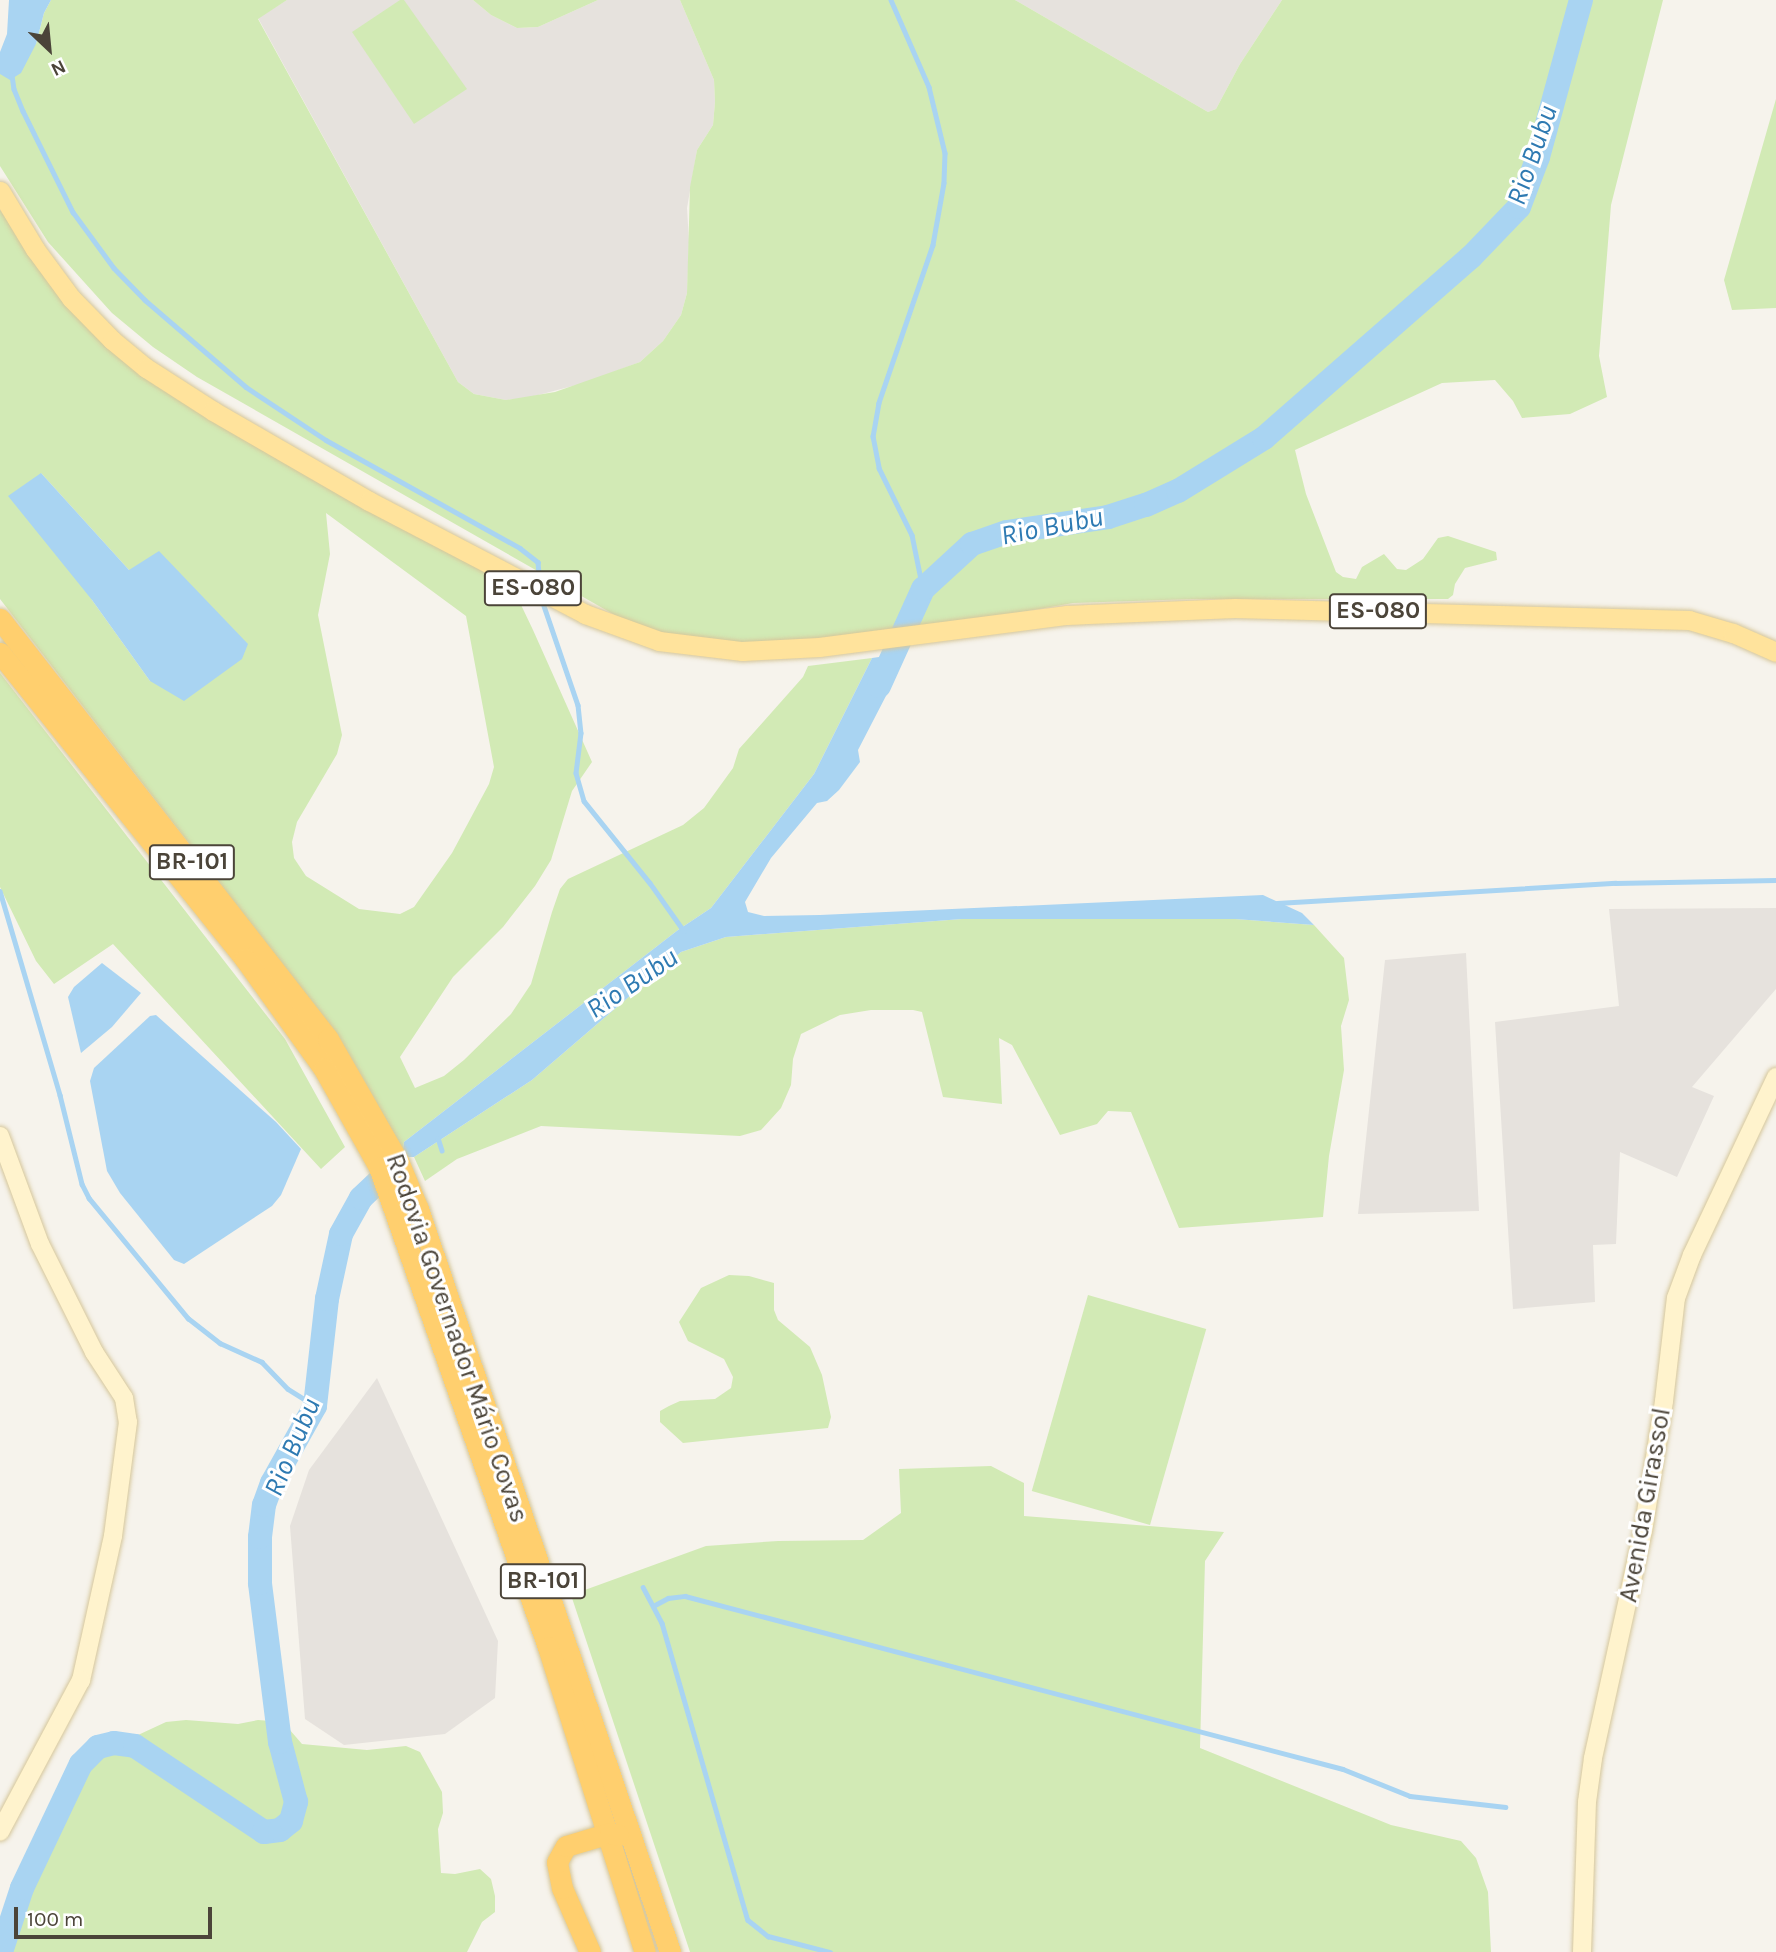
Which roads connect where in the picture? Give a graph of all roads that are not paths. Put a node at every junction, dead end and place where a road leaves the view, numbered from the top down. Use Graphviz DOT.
graph roads {
  1 [pos="0,191"];
  2 [pos="0,619"];
  3 [pos="1776,652"];
  4 [pos="0,653"];
  5 [pos="1776,1077"];
  6 [pos="364,1118"];
  7 [pos="0,1136"];
  8 [pos="408,1213"];
  9 [pos="0,1832"];
  10 [pos="605,1834"];
  11 [pos="590,1952"];
  12 [pos="645,1952"];
  13 [pos="660,1952"];
  14 [pos="670,1952"];
  15 [pos="1582,1952"];
  1 -- 3 [label="main road, ES-080"];
  2 -- 6 [label="highway, Rodovia Governador Mário Covas / BR-101"];
  4 -- 6 [label="highway, Rodovia Governador Mário Covas / BR-101"];
  5 -- 15 [label="street, Avenida Girassol"];
  6 -- 8 [label="highway, Rodovia Governador Mário Covas / BR-101"];
  7 -- 9 [label="street"];
  8 -- 10 [label="highway, Rodovia Governador Mário Covas / BR-101"];
  8 -- 14 [label="highway, Rodovia Governador Mário Covas / BR-101"];
  10 -- 11 [label="highway"];
  10 -- 12 [label="highway, Rodovia Governador Mário Covas / BR-101"];
  10 -- 13 [label="highway"];
}
